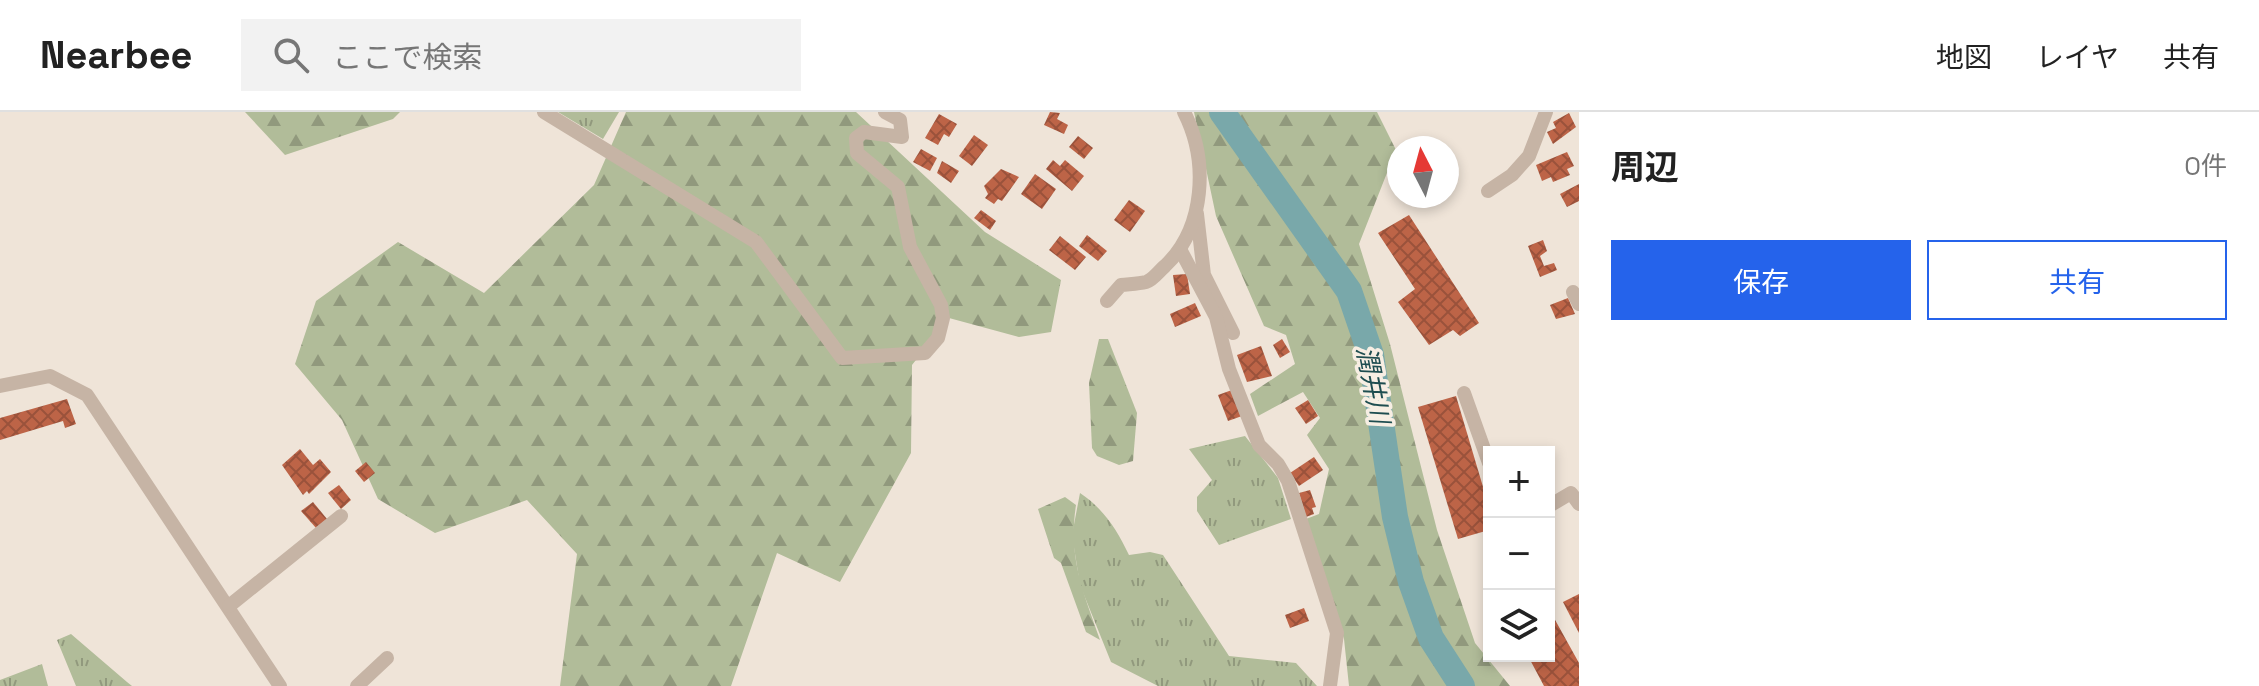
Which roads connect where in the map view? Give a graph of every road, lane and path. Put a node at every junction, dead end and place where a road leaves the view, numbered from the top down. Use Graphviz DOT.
graph roads {
  1 [pos="544,112"];
  2 [pos="885,112"];
  3 [pos="1184,112"];
  4 [pos="1546,112"];
  5 [pos="1488,191"];
  6 [pos="1197,209"];
  7 [pos="1181,251"];
  8 [pos="1107,301"];
  9 [pos="1233,333"];
  10 [pos="0,386"];
  11 [pos="1464,393"];
  12 [pos="1483,446"];
  13 [pos="1555,502"];
  14 [pos="1579,504"];
  15 [pos="341,516"];
  16 [pos="229,606"];
  17 [pos="387,658"];
  18 [pos="280,686"];
  19 [pos="357,686"];
  20 [pos="1330,686"];
  1 -- 2 [label="street"];
  3 -- 6 [label="street"];
  4 -- 5 [label="street"];
  6 -- 7 [label="street"];
  6 -- 9 [label="street"];
  7 -- 8 [label="street"];
  7 -- 20 [label="street"];
  10 -- 16 [label="street"];
  11 -- 12 [label="street"];
  13 -- 14 [label="street"];
  15 -- 16 [label="street"];
  16 -- 18 [label="street"];
  17 -- 19 [label="street"];
}
